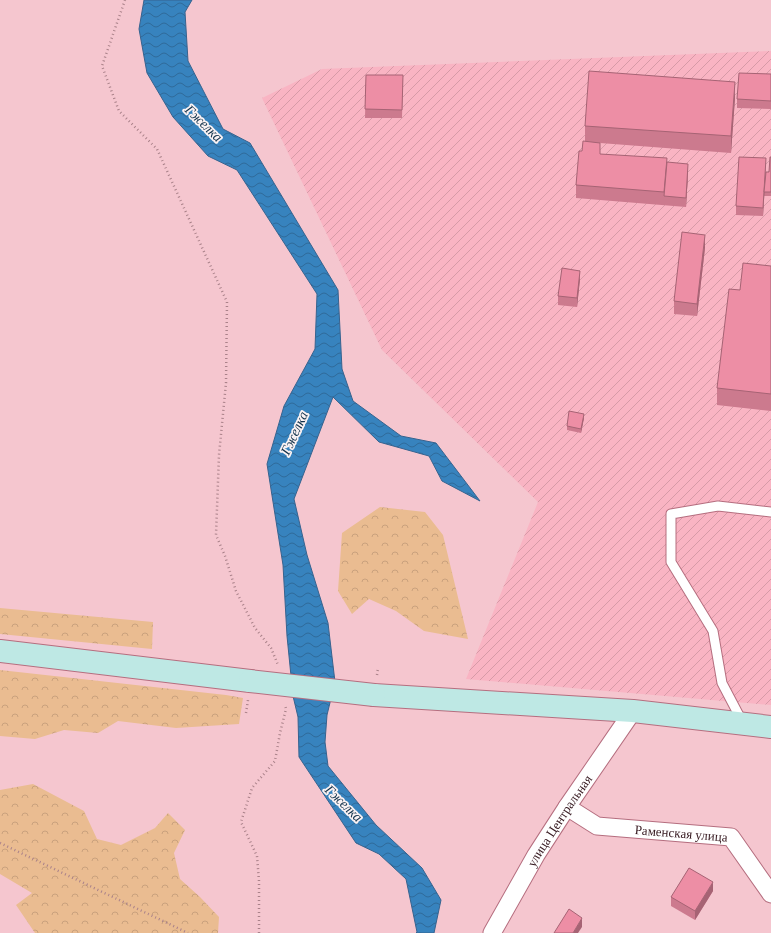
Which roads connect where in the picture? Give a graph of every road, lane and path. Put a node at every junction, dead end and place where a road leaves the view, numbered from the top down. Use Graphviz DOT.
graph roads {
  1 [pos="125,0"];
  2 [pos="771,512"];
  3 [pos="0,651"];
  4 [pos="279,670"];
  5 [pos="285,703"];
  6 [pos="633,712"];
  7 [pos="744,724"];
  8 [pos="771,727"];
  9 [pos="567,807"];
  10 [pos="0,843"];
  11 [pos="771,894"];
  12 [pos="188,933"];
  13 [pos="259,933"];
  14 [pos="492,933"];
  1 -- 4 [label="path"];
  2 -- 7 [label="lane"];
  3 -- 6 [label="main road, bridge"];
  5 -- 13 [label="path"];
  6 -- 7 [label="main road"];
  6 -- 9 [label="street, улица Центральная"];
  7 -- 8 [label="main road"];
  9 -- 11 [label="street, Раменская улица"];
  9 -- 14 [label="street, улица Центральная"];
  10 -- 12 [label="path"];
}
